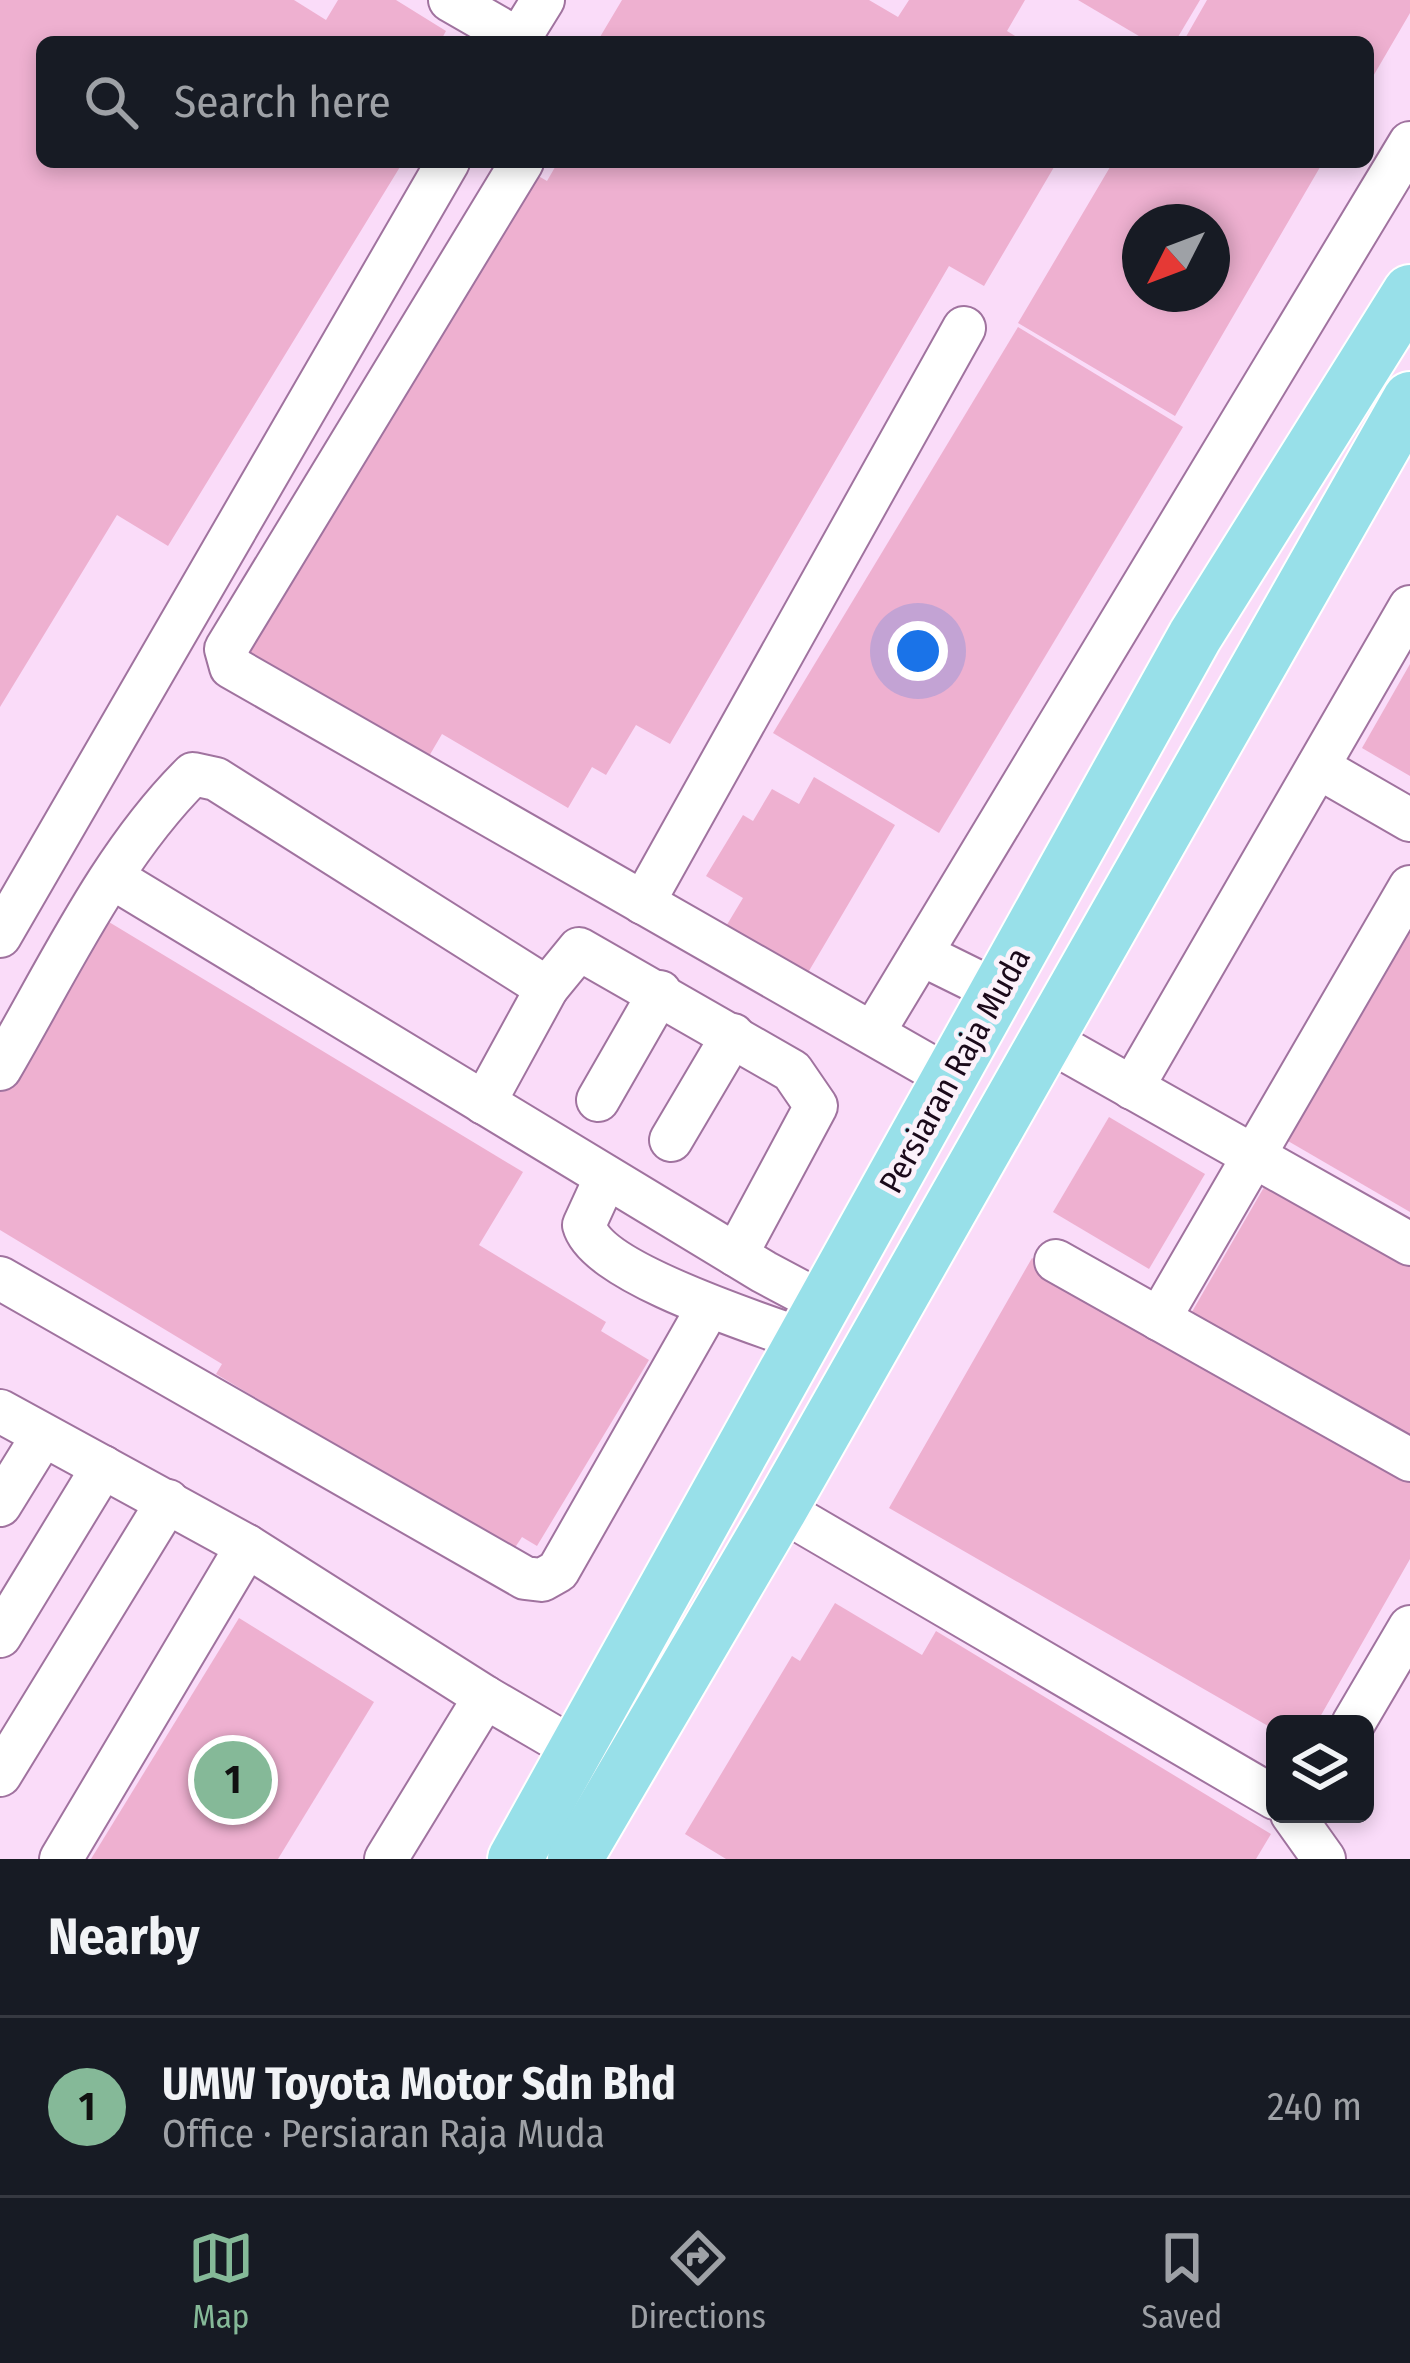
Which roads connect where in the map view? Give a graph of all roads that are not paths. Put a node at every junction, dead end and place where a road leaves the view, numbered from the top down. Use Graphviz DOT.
graph roads {
  1 [pos="450,0"];
  2 [pos="543,0"];
  3 [pos="511,36"];
  4 [pos="523,36"];
  5 [pos="1410,143"];
  6 [pos="445,168"];
  7 [pos="518,168"];
  8 [pos="1410,292"];
  9 [pos="964,328"];
  10 [pos="1410,399"];
  11 [pos="1410,607"];
  12 [pos="1318,767"];
  13 [pos="1410,820"];
  14 [pos="113,878"];
  15 [pos="1410,887"];
  16 [pos="643,903"];
  17 [pos="0,936"];
  18 [pos="921,954"];
  19 [pos="547,988"];
  20 [pos="660,992"];
  21 [pos="998,992"];
  22 [pos="873,1033"];
  23 [pos="733,1035"];
  24 [pos="1046,1040"];
  25 [pos="0,1069"];
  26 [pos="950,1078"];
  27 [pos="1132,1088"];
  28 [pos="598,1100"];
  29 [pos="484,1103"];
  30 [pos="671,1140"];
  31 [pos="1256,1157"];
  32 [pos="606,1177"];
  33 [pos="1410,1244"];
  34 [pos="736,1255"];
  35 [pos="1056,1261"];
  36 [pos="0,1278"];
  37 [pos="709,1306"];
  38 [pos="1159,1318"];
  39 [pos="814,1322"];
  40 [pos="0,1411"];
  41 [pos="42,1437"];
  42 [pos="1410,1460"];
  43 [pos="103,1467"];
  44 [pos="168,1502"];
  45 [pos="0,1505"];
  46 [pos="780,1510"];
  47 [pos="247,1546"];
  48 [pos="1410,1628"];
  49 [pos="0,1636"];
  50 [pos="484,1697"];
  51 [pos="1357,1715"];
  52 [pos="576,1750"];
  53 [pos="0,1775"];
  54 [pos="1266,1793"];
  55 [pos="1298,1823"];
  56 [pos="586,1855"];
  57 [pos="61,1859"];
  58 [pos="386,1859"];
  59 [pos="515,1859"];
  60 [pos="1324,1859"];
  1 -- 3 [label="lane"];
  2 -- 4 [label="lane"];
  5 -- 18 [label="lane"];
  6 -- 17 [label="lane"];
  7 -- 16 [label="lane"];
  8 -- 21 [label="main road, Persiaran Raja Muda"];
  9 -- 16 [label="lane"];
  10 -- 24 [label="main road, Persiaran Raja Muda"];
  11 -- 12 [label="lane"];
  12 -- 13 [label="lane"];
  12 -- 27 [label="lane"];
  14 -- 19 [label="lane"];
  14 -- 25 [label="lane"];
  14 -- 29 [label="lane"];
  15 -- 31 [label="lane"];
  16 -- 22 [label="lane"];
  18 -- 21 [label="lane"];
  18 -- 22 [label="lane"];
  19 -- 20 [label="lane"];
  19 -- 29 [label="lane"];
  20 -- 23 [label="lane"];
  20 -- 28 [label="lane"];
  21 -- 26 [label="main road, Persiaran Raja Muda"];
  22 -- 26 [label="lane"];
  23 -- 30 [label="lane"];
  23 -- 34 [label="lane"];
  24 -- 27 [label="lane"];
  24 -- 46 [label="main road, Persiaran Raja Muda"];
  26 -- 39 [label="main road, Persiaran Raja Muda"];
  27 -- 31 [label="lane"];
  29 -- 32 [label="lane"];
  31 -- 33 [label="lane"];
  31 -- 38 [label="lane"];
  32 -- 34 [label="lane"];
  32 -- 37 [label="lane"];
  34 -- 39 [label="lane"];
  35 -- 38 [label="lane"];
  36 -- 37 [label="lane"];
  37 -- 39 [label="lane"];
  38 -- 42 [label="lane"];
  39 -- 52 [label="main road, Persiaran Raja Muda"];
  40 -- 41 [label="lane"];
  41 -- 43 [label="lane"];
  41 -- 45 [label="lane"];
  43 -- 44 [label="lane"];
  43 -- 49 [label="lane"];
  44 -- 47 [label="lane"];
  44 -- 53 [label="lane"];
  46 -- 54 [label="lane"];
  46 -- 56 [label="main road, Persiaran Raja Muda"];
  47 -- 50 [label="lane"];
  47 -- 57 [label="lane"];
  48 -- 51 [label="lane"];
  50 -- 52 [label="lane"];
  50 -- 58 [label="lane"];
  52 -- 59 [label="main road, Persiaran Raja Muda"];
  55 -- 60 [label="lane"];
}
